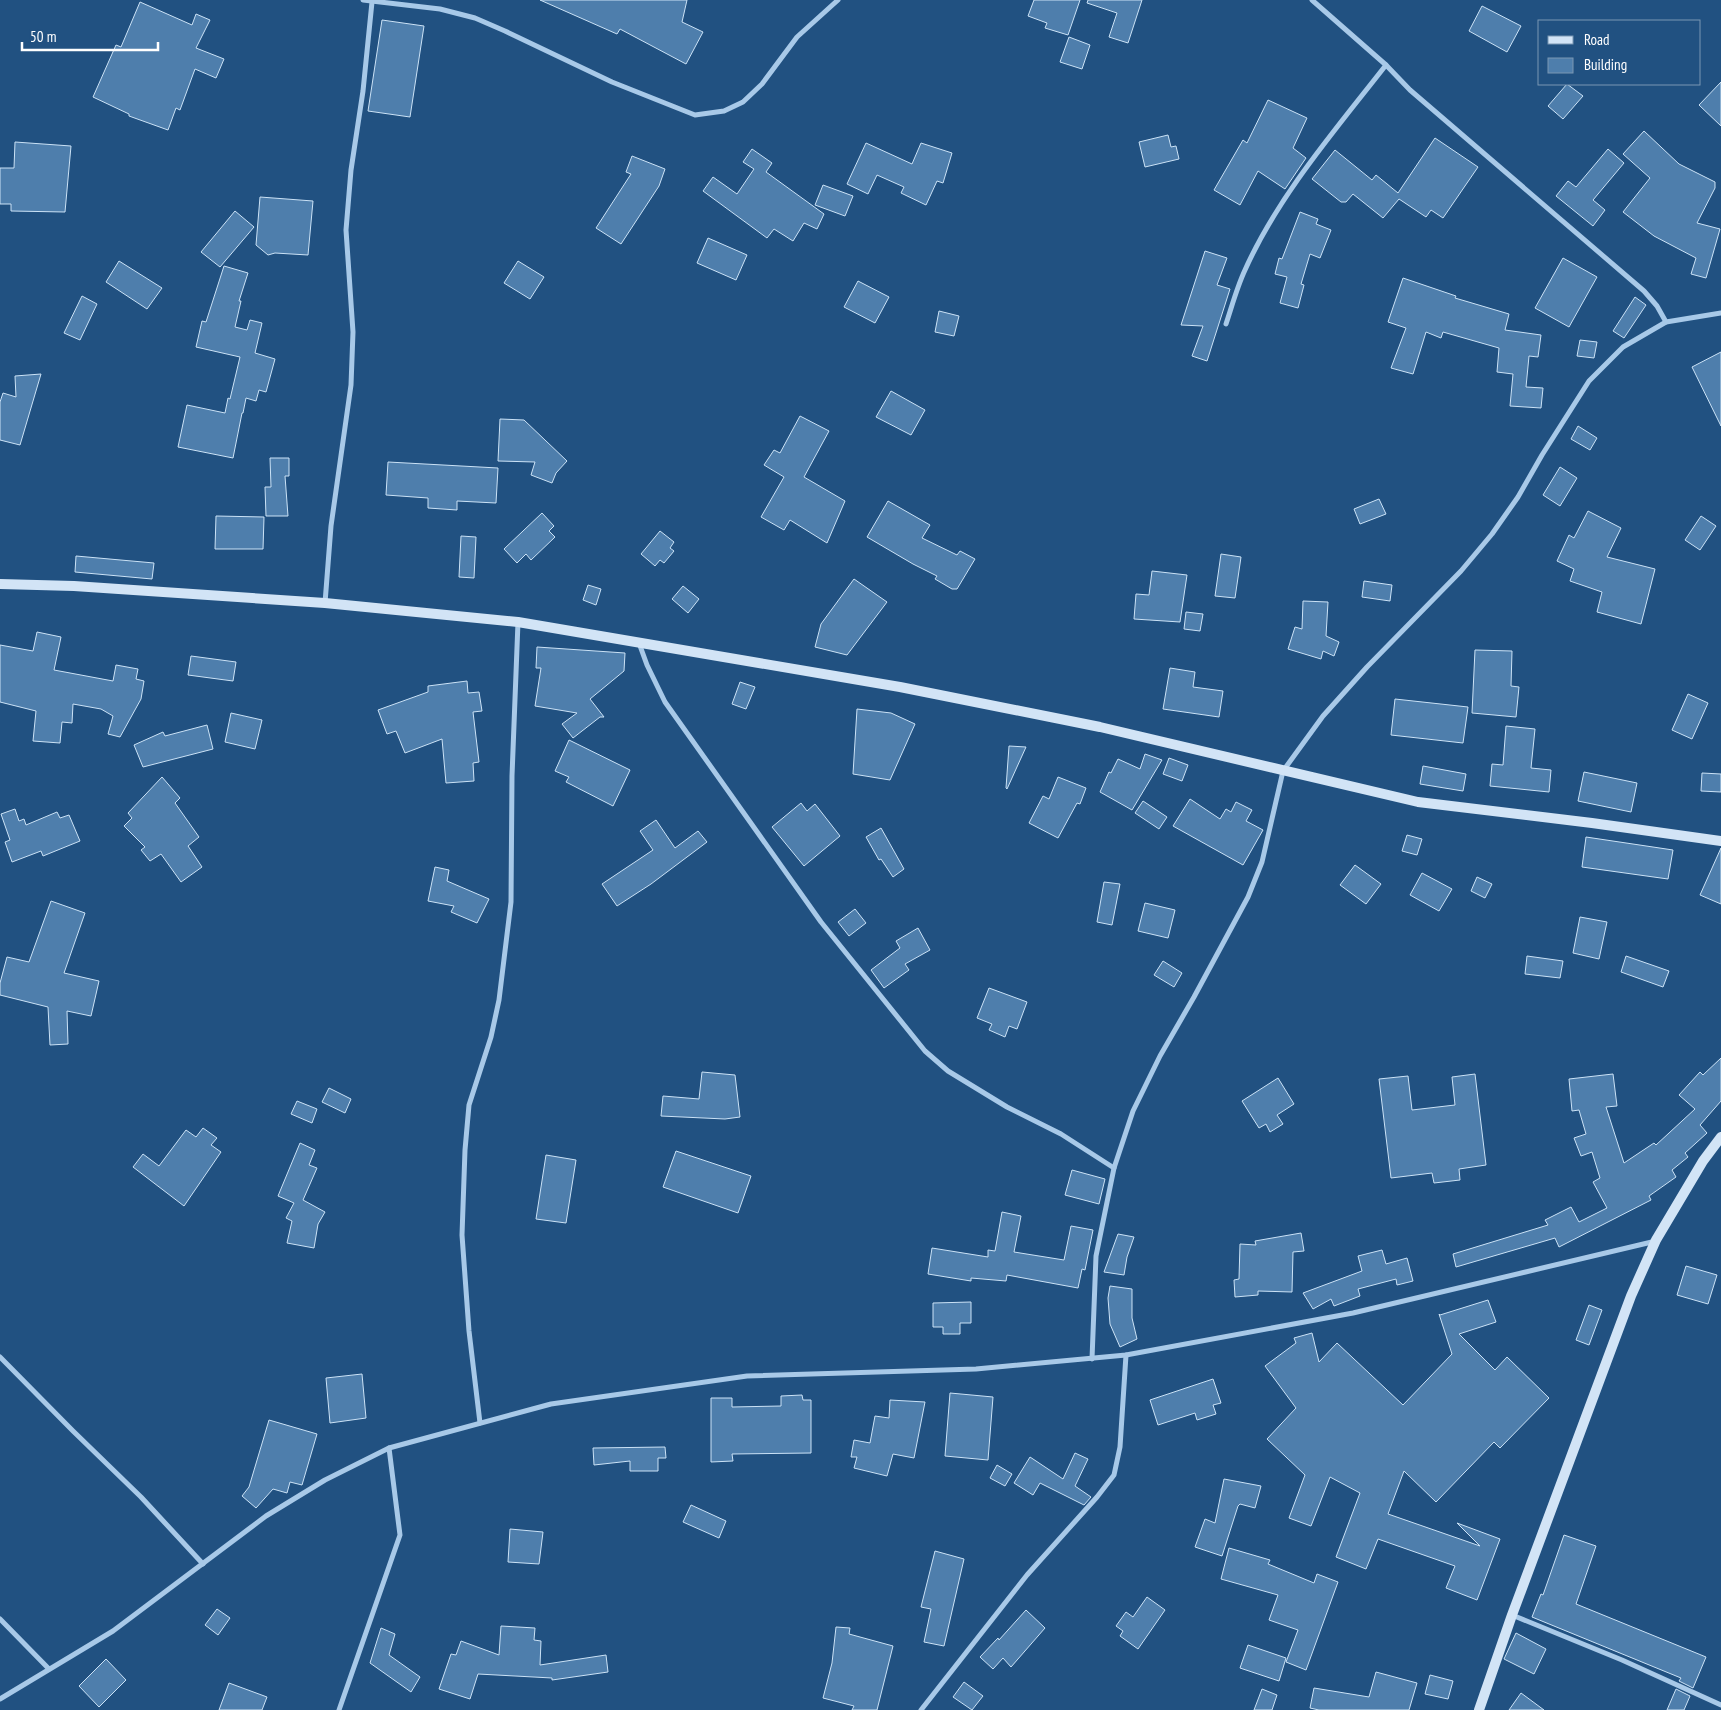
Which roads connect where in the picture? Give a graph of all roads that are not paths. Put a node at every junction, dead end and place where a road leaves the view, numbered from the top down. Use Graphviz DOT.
graph roads {
  1 [pos="363,0"];
  2 [pos="838,0"];
  3 [pos="1312,0"];
  4 [pos="372,2"];
  5 [pos="1386,65"];
  6 [pos="1721,313"];
  7 [pos="1666,322"];
  8 [pos="1226,324"];
  9 [pos="0,584"];
  10 [pos="325,604"];
  11 [pos="518,622"];
  12 [pos="639,643"];
  13 [pos="1283,771"];
  14 [pos="1721,841"];
  15 [pos="1721,1137"];
  16 [pos="1114,1168"];
  17 [pos="1656,1240"];
  18 [pos="1126,1355"];
  19 [pos="0,1357"];
  20 [pos="1092,1359"];
  21 [pos="480,1423"];
  22 [pos="389,1448"];
  23 [pos="203,1564"];
  24 [pos="1512,1615"];
  25 [pos="0,1620"];
  26 [pos="49,1669"];
  27 [pos="0,1699"];
  28 [pos="1721,1706"];
  29 [pos="339,1710"];
  30 [pos="922,1710"];
  31 [pos="1479,1710"];
  1 -- 4 [label="street"];
  2 -- 4 [label="street"];
  3 -- 5 [label="street"];
  4 -- 10 [label="street"];
  5 -- 7 [label="street"];
  5 -- 8 [label="street"];
  6 -- 7 [label="street"];
  7 -- 13 [label="street"];
  9 -- 10 [label="main road"];
  10 -- 11 [label="main road"];
  11 -- 12 [label="main road"];
  11 -- 21 [label="street"];
  12 -- 13 [label="main road"];
  12 -- 16 [label="street"];
  13 -- 14 [label="main road"];
  13 -- 16 [label="street"];
  15 -- 17 [label="main road"];
  16 -- 20 [label="street"];
  17 -- 18 [label="street"];
  17 -- 24 [label="main road"];
  18 -- 20 [label="street"];
  18 -- 30 [label="street"];
  19 -- 23 [label="street"];
  20 -- 21 [label="street"];
  21 -- 22 [label="street"];
  22 -- 23 [label="street"];
  22 -- 29 [label="street"];
  23 -- 26 [label="street"];
  24 -- 28 [label="street"];
  24 -- 31 [label="main road"];
  25 -- 26 [label="street"];
  26 -- 27 [label="street"];
}
